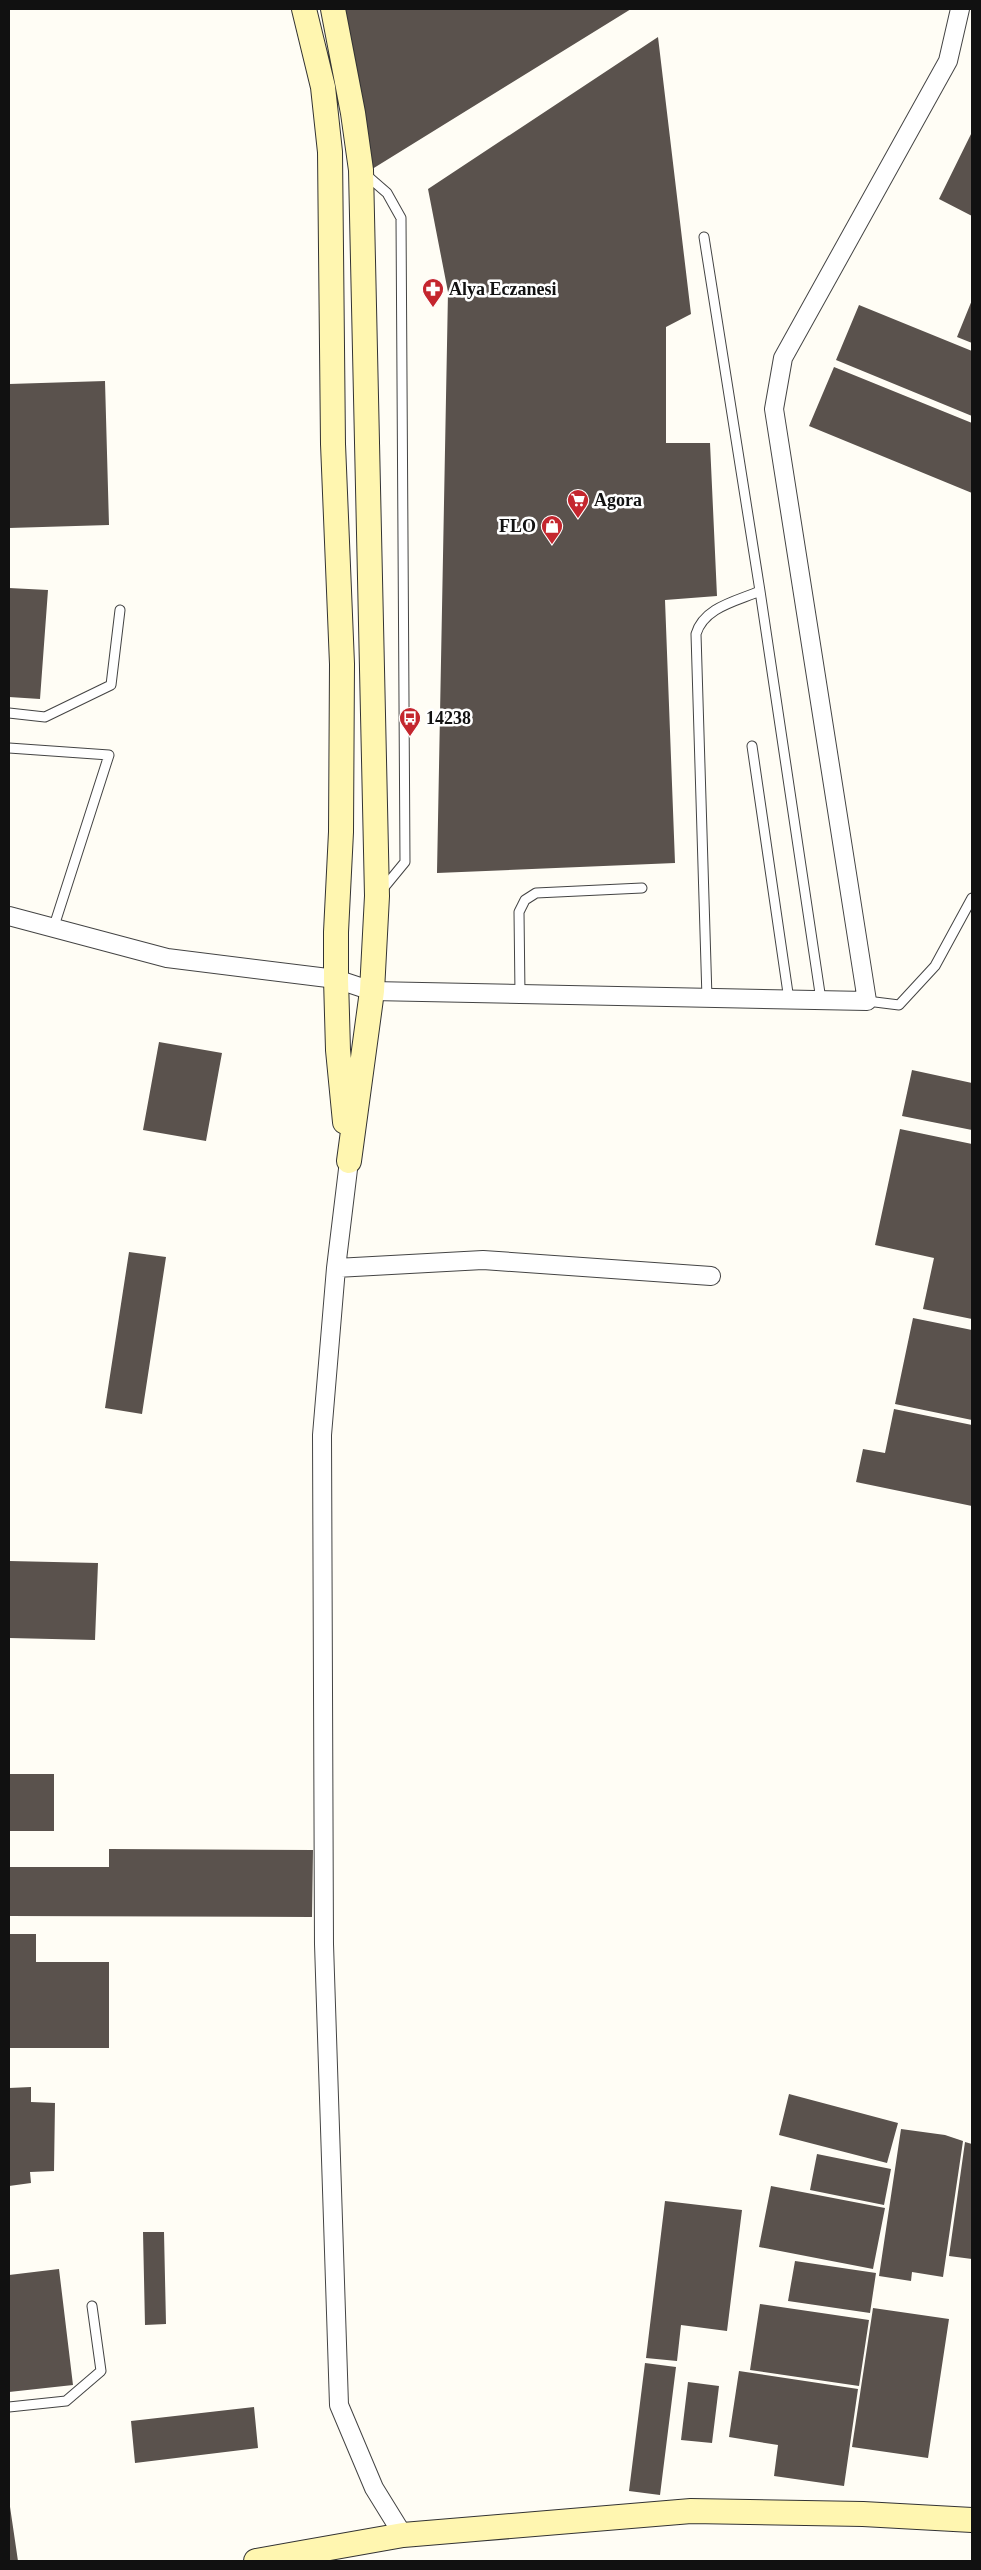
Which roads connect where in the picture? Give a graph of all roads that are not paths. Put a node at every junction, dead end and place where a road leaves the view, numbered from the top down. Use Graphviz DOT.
graph roads {
  1 [pos="304,9"];
  2 [pos="333,9"];
  3 [pos="960,9"];
  4 [pos="361,170"];
  5 [pos="704,237"];
  6 [pos="760,591"];
  7 [pos="120,610"];
  8 [pos="9,713"];
  9 [pos="752,746"];
  10 [pos="9,748"];
  11 [pos="642,888"];
  12 [pos="377,896"];
  13 [pos="972,898"];
  14 [pos="9,905"];
  15 [pos="9,916"];
  16 [pos="54,926"];
  17 [pos="336,979"];
  18 [pos="372,991"];
  19 [pos="520,994"];
  20 [pos="707,998"];
  21 [pos="789,1000"];
  22 [pos="821,1000"];
  23 [pos="867,1001"];
  24 [pos="349,1161"];
  25 [pos="336,1268"];
  26 [pos="711,1276"];
  27 [pos="92,2306"];
  28 [pos="9,2407"];
  29 [pos="972,2520"];
  30 [pos="403,2535"];
  31 [pos="320,2555"];
  32 [pos="256,2561"];
  1 -- 17 [label="street"];
  2 -- 4 [label="street"];
  3 -- 23 [label="street"];
  4 -- 12 [label="street"];
  4 -- 12 [label="lane"];
  5 -- 6 [label="lane"];
  6 -- 20 [label="lane"];
  6 -- 22 [label="lane"];
  7 -- 8 [label="lane"];
  9 -- 21 [label="lane"];
  10 -- 16 [label="lane"];
  11 -- 19 [label="lane"];
  12 -- 18 [label="street"];
  13 -- 23 [label="lane"];
  14 -- 16 [label="street"];
  15 -- 16 [label="street"];
  16 -- 17 [label="street"];
  17 -- 18 [label="street"];
  17 -- 24 [label="street"];
  18 -- 19 [label="street"];
  18 -- 24 [label="street"];
  19 -- 20 [label="street"];
  20 -- 21 [label="street"];
  21 -- 22 [label="street"];
  22 -- 23 [label="street"];
  24 -- 25 [label="street"];
  25 -- 26 [label="street"];
  25 -- 30 [label="street"];
  27 -- 28 [label="lane"];
  29 -- 30 [label="street"];
  30 -- 31 [label="street"];
  31 -- 32 [label="street"];
}
